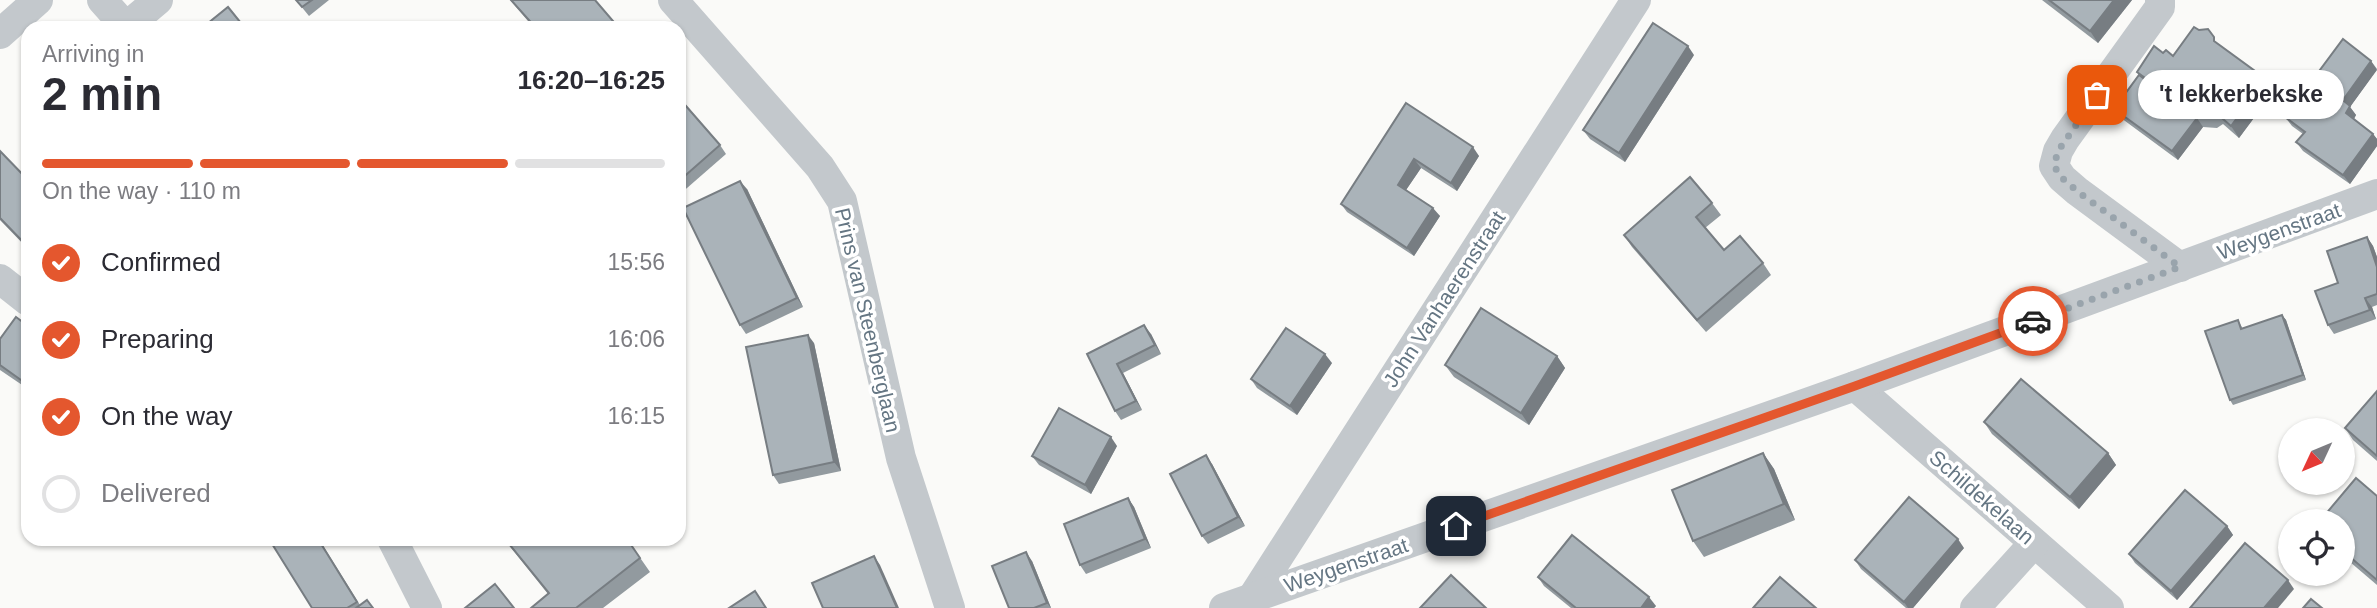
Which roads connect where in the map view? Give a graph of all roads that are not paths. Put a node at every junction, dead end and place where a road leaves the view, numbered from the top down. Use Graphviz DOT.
graph roads {
  1 [pos="38,0"];
  2 [pos="102,0"];
  3 [pos="158,0"];
  4 [pos="673,0"];
  5 [pos="1636,0"];
  6 [pos="2160,0"];
  7 [pos="121,21"];
  8 [pos="133,21"];
  9 [pos="0,34"];
  10 [pos="2377,194"];
  11 [pos="2180,267"];
  12 [pos="0,279"];
  13 [pos="21,296"];
  14 [pos="1855,386"];
  15 [pos="2034,543"];
  16 [pos="396,546"];
  17 [pos="1252,598"];
  18 [pos="427,608"];
  19 [pos="950,608"];
  20 [pos="1224,608"];
  21 [pos="1975,608"];
  22 [pos="2109,608"];
  1 -- 9 [label="street"];
  2 -- 7 [label="street"];
  3 -- 8 [label="street"];
  4 -- 19 [label="street, Prins van Steenberglaan"];
  5 -- 17 [label="street, John Vanhaerenstraat"];
  6 -- 11 [label="street"];
  10 -- 11 [label="street, Weygenstraat"];
  11 -- 14 [label="street, Weygenstraat"];
  12 -- 13 [label="street"];
  14 -- 15 [label="street, Schildekelaan"];
  14 -- 17 [label="street, Weygenstraat"];
  15 -- 21 [label="street"];
  15 -- 22 [label="street, Schildekelaan"];
  16 -- 18 [label="street"];
  17 -- 20 [label="street, Weygenstraat"];
}
